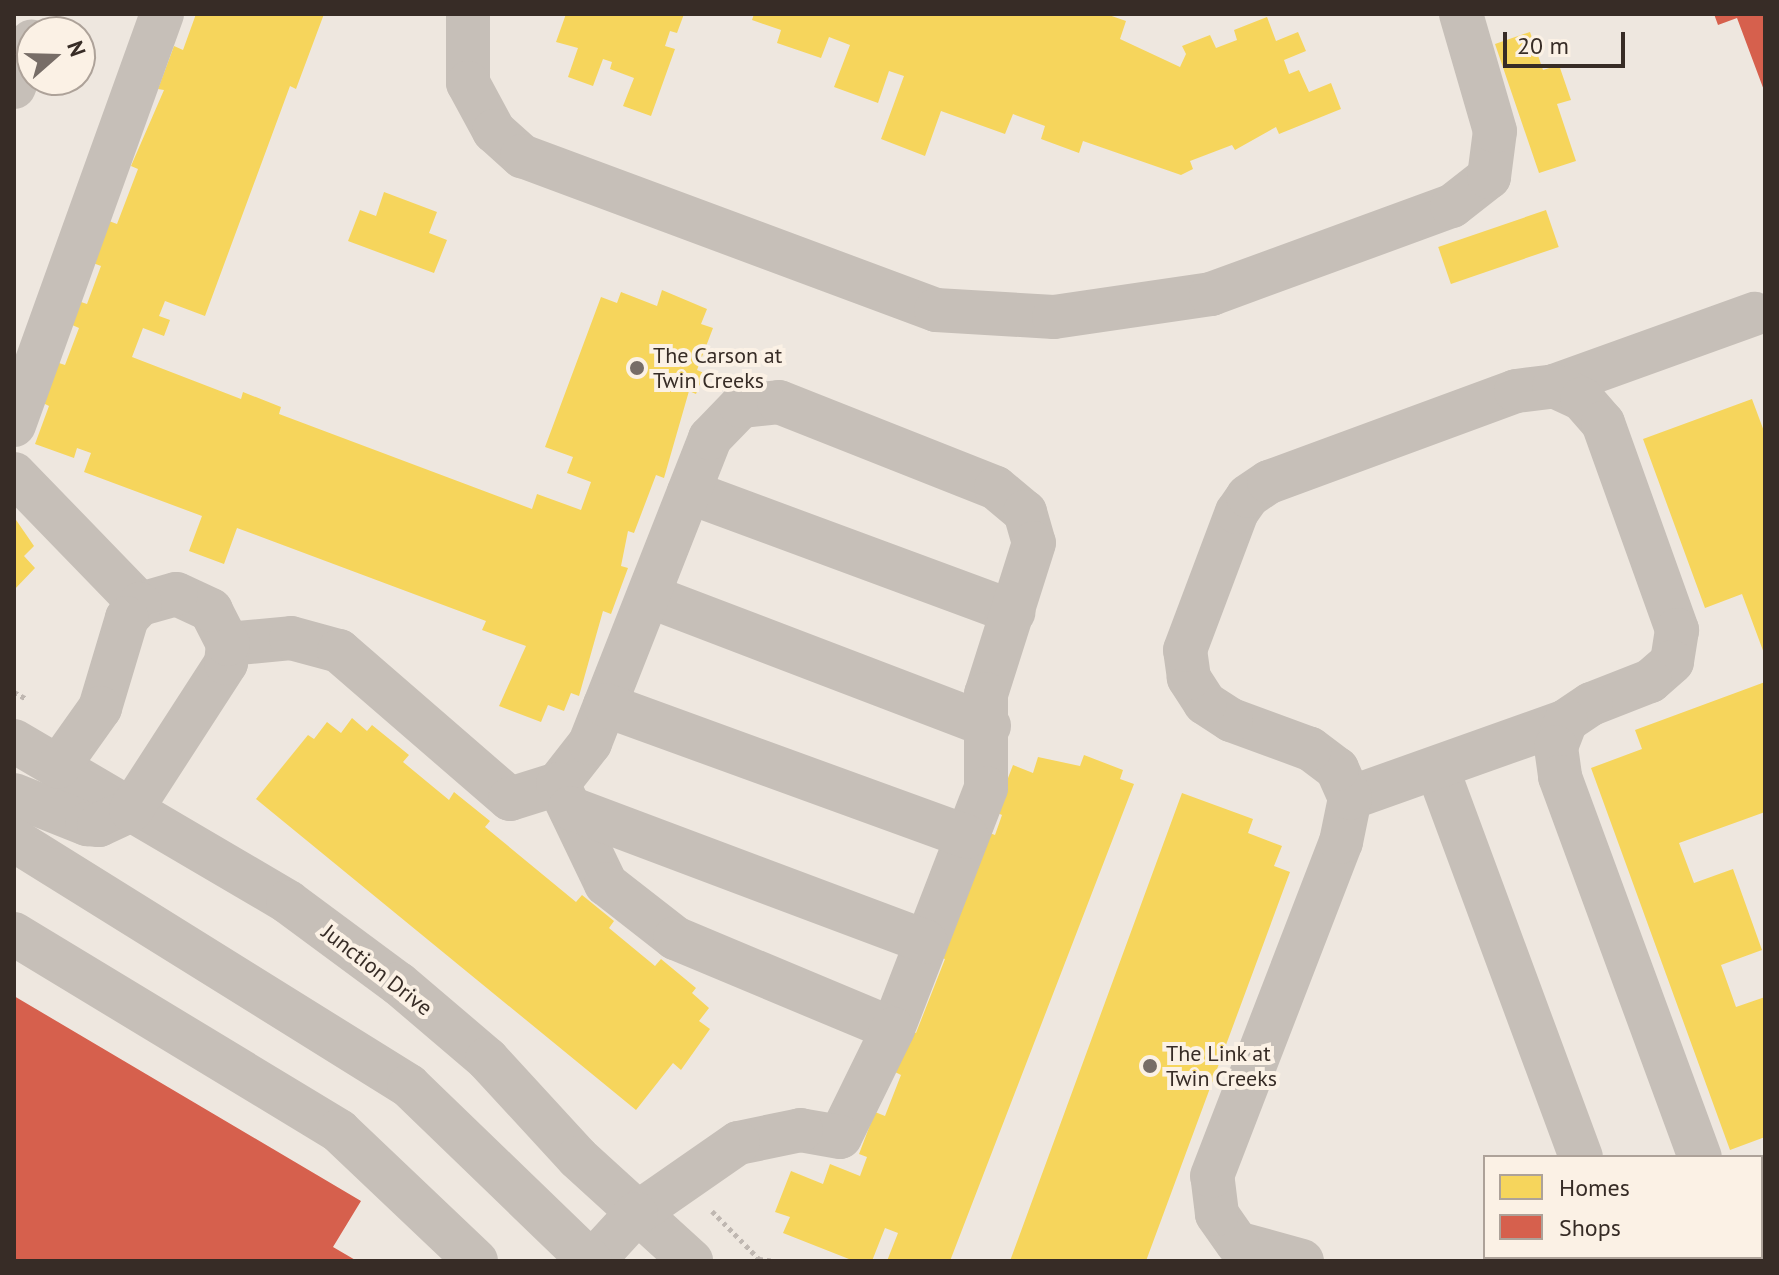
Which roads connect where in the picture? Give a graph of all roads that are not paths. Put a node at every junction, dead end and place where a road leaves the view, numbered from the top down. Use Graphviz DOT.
graph roads {
  1 [pos="162,14"];
  2 [pos="468,14"];
  3 [pos="1461,14"];
  4 [pos="1754,314"];
  5 [pos="1554,386"];
  6 [pos="14,425"];
  7 [pos="14,474"];
  8 [pos="689,492"];
  9 [pos="649,596"];
  10 [pos="140,604"];
  11 [pos="1014,612"];
  12 [pos="227,653"];
  13 [pos="605,705"];
  14 [pos="1566,721"];
  15 [pos="989,726"];
  16 [pos="14,741"];
  17 [pos="58,767"];
  18 [pos="1437,768"];
  19 [pos="14,795"];
  20 [pos="564,796"];
  21 [pos="1350,798"];
  22 [pos="131,810"];
  23 [pos="967,837"];
  24 [pos="14,840"];
  25 [pos="14,934"];
  26 [pos="926,942"];
  27 [pos="893,1029"];
  28 [pos="1580,1155"];
  29 [pos="1699,1155"];
  30 [pos="636,1214"];
  31 [pos="1295,1260"];
  32 [pos="476,1261"];
  33 [pos="592,1261"];
  34 [pos="691,1261"];
  1 -- 6 [label="street"];
  2 -- 3 [label="street"];
  4 -- 5 [label="street"];
  5 -- 14 [label="street"];
  5 -- 21 [label="street"];
  7 -- 10 [label="street"];
  8 -- 9 [label="street"];
  8 -- 11 [label="street"];
  8 -- 11 [label="street"];
  9 -- 13 [label="street"];
  9 -- 15 [label="street"];
  10 -- 12 [label="street"];
  10 -- 17 [label="street"];
  11 -- 15 [label="street"];
  12 -- 20 [label="street"];
  12 -- 22 [label="street"];
  13 -- 20 [label="street"];
  13 -- 23 [label="street"];
  14 -- 18 [label="street"];
  14 -- 29 [label="street"];
  15 -- 23 [label="street"];
  16 -- 17 [label="street, Junction Drive"];
  17 -- 22 [label="street, Junction Drive"];
  18 -- 21 [label="street"];
  18 -- 28 [label="street"];
  19 -- 22 [label="street"];
  20 -- 26 [label="street"];
  20 -- 27 [label="street"];
  21 -- 31 [label="street"];
  22 -- 30 [label="street, Junction Drive"];
  23 -- 26 [label="street"];
  24 -- 33 [label="street"];
  25 -- 32 [label="street"];
  26 -- 27 [label="street"];
  27 -- 30 [label="street"];
  30 -- 33 [label="street"];
  30 -- 34 [label="street, Junction Drive"];
}
